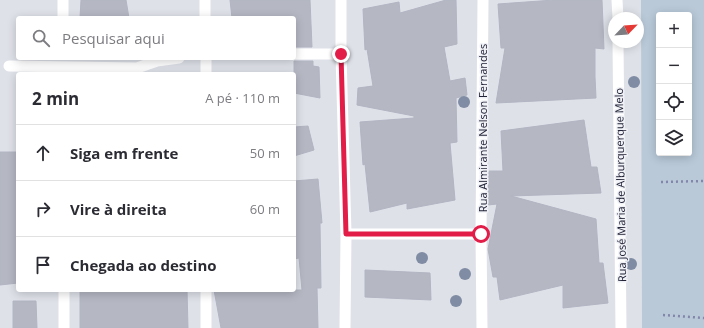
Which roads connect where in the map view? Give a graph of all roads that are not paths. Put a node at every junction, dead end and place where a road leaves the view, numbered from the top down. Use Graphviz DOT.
graph roads {
  1 [pos="63,0"];
  2 [pos="205,0"];
  3 [pos="341,0"];
  4 [pos="483,0"];
  5 [pos="617,0"];
  6 [pos="618,12"];
  7 [pos="63,16"];
  8 [pos="205,16"];
  9 [pos="618,48"];
  10 [pos="296,54"];
  11 [pos="341,54"];
  12 [pos="164,60"];
  13 [pos="206,60"];
  14 [pos="9,66"];
  15 [pos="63,66"];
  16 [pos="206,72"];
  17 [pos="346,234"];
  18 [pos="481,234"];
  19 [pos="64,292"];
  20 [pos="206,292"];
  21 [pos="64,328"];
  22 [pos="206,328"];
  23 [pos="345,328"];
  24 [pos="482,328"];
  25 [pos="621,328"];
  1 -- 7 [label="street"];
  2 -- 8 [label="street"];
  3 -- 11 [label="street"];
  4 -- 18 [label="street, Rua Almirante Nelson Fernandes"];
  5 -- 6 [label="street"];
  9 -- 25 [label="street, Rua José Maria de Alburquerque Melo"];
  10 -- 11 [label="street"];
  11 -- 17 [label="street"];
  12 -- 15 [label="street"];
  13 -- 16 [label="street"];
  14 -- 15 [label="street"];
  17 -- 18 [label="street"];
  17 -- 23 [label="street"];
  18 -- 24 [label="street, Rua Almirante Nelson Fernandes"];
  19 -- 21 [label="street"];
  20 -- 22 [label="street"];
}
